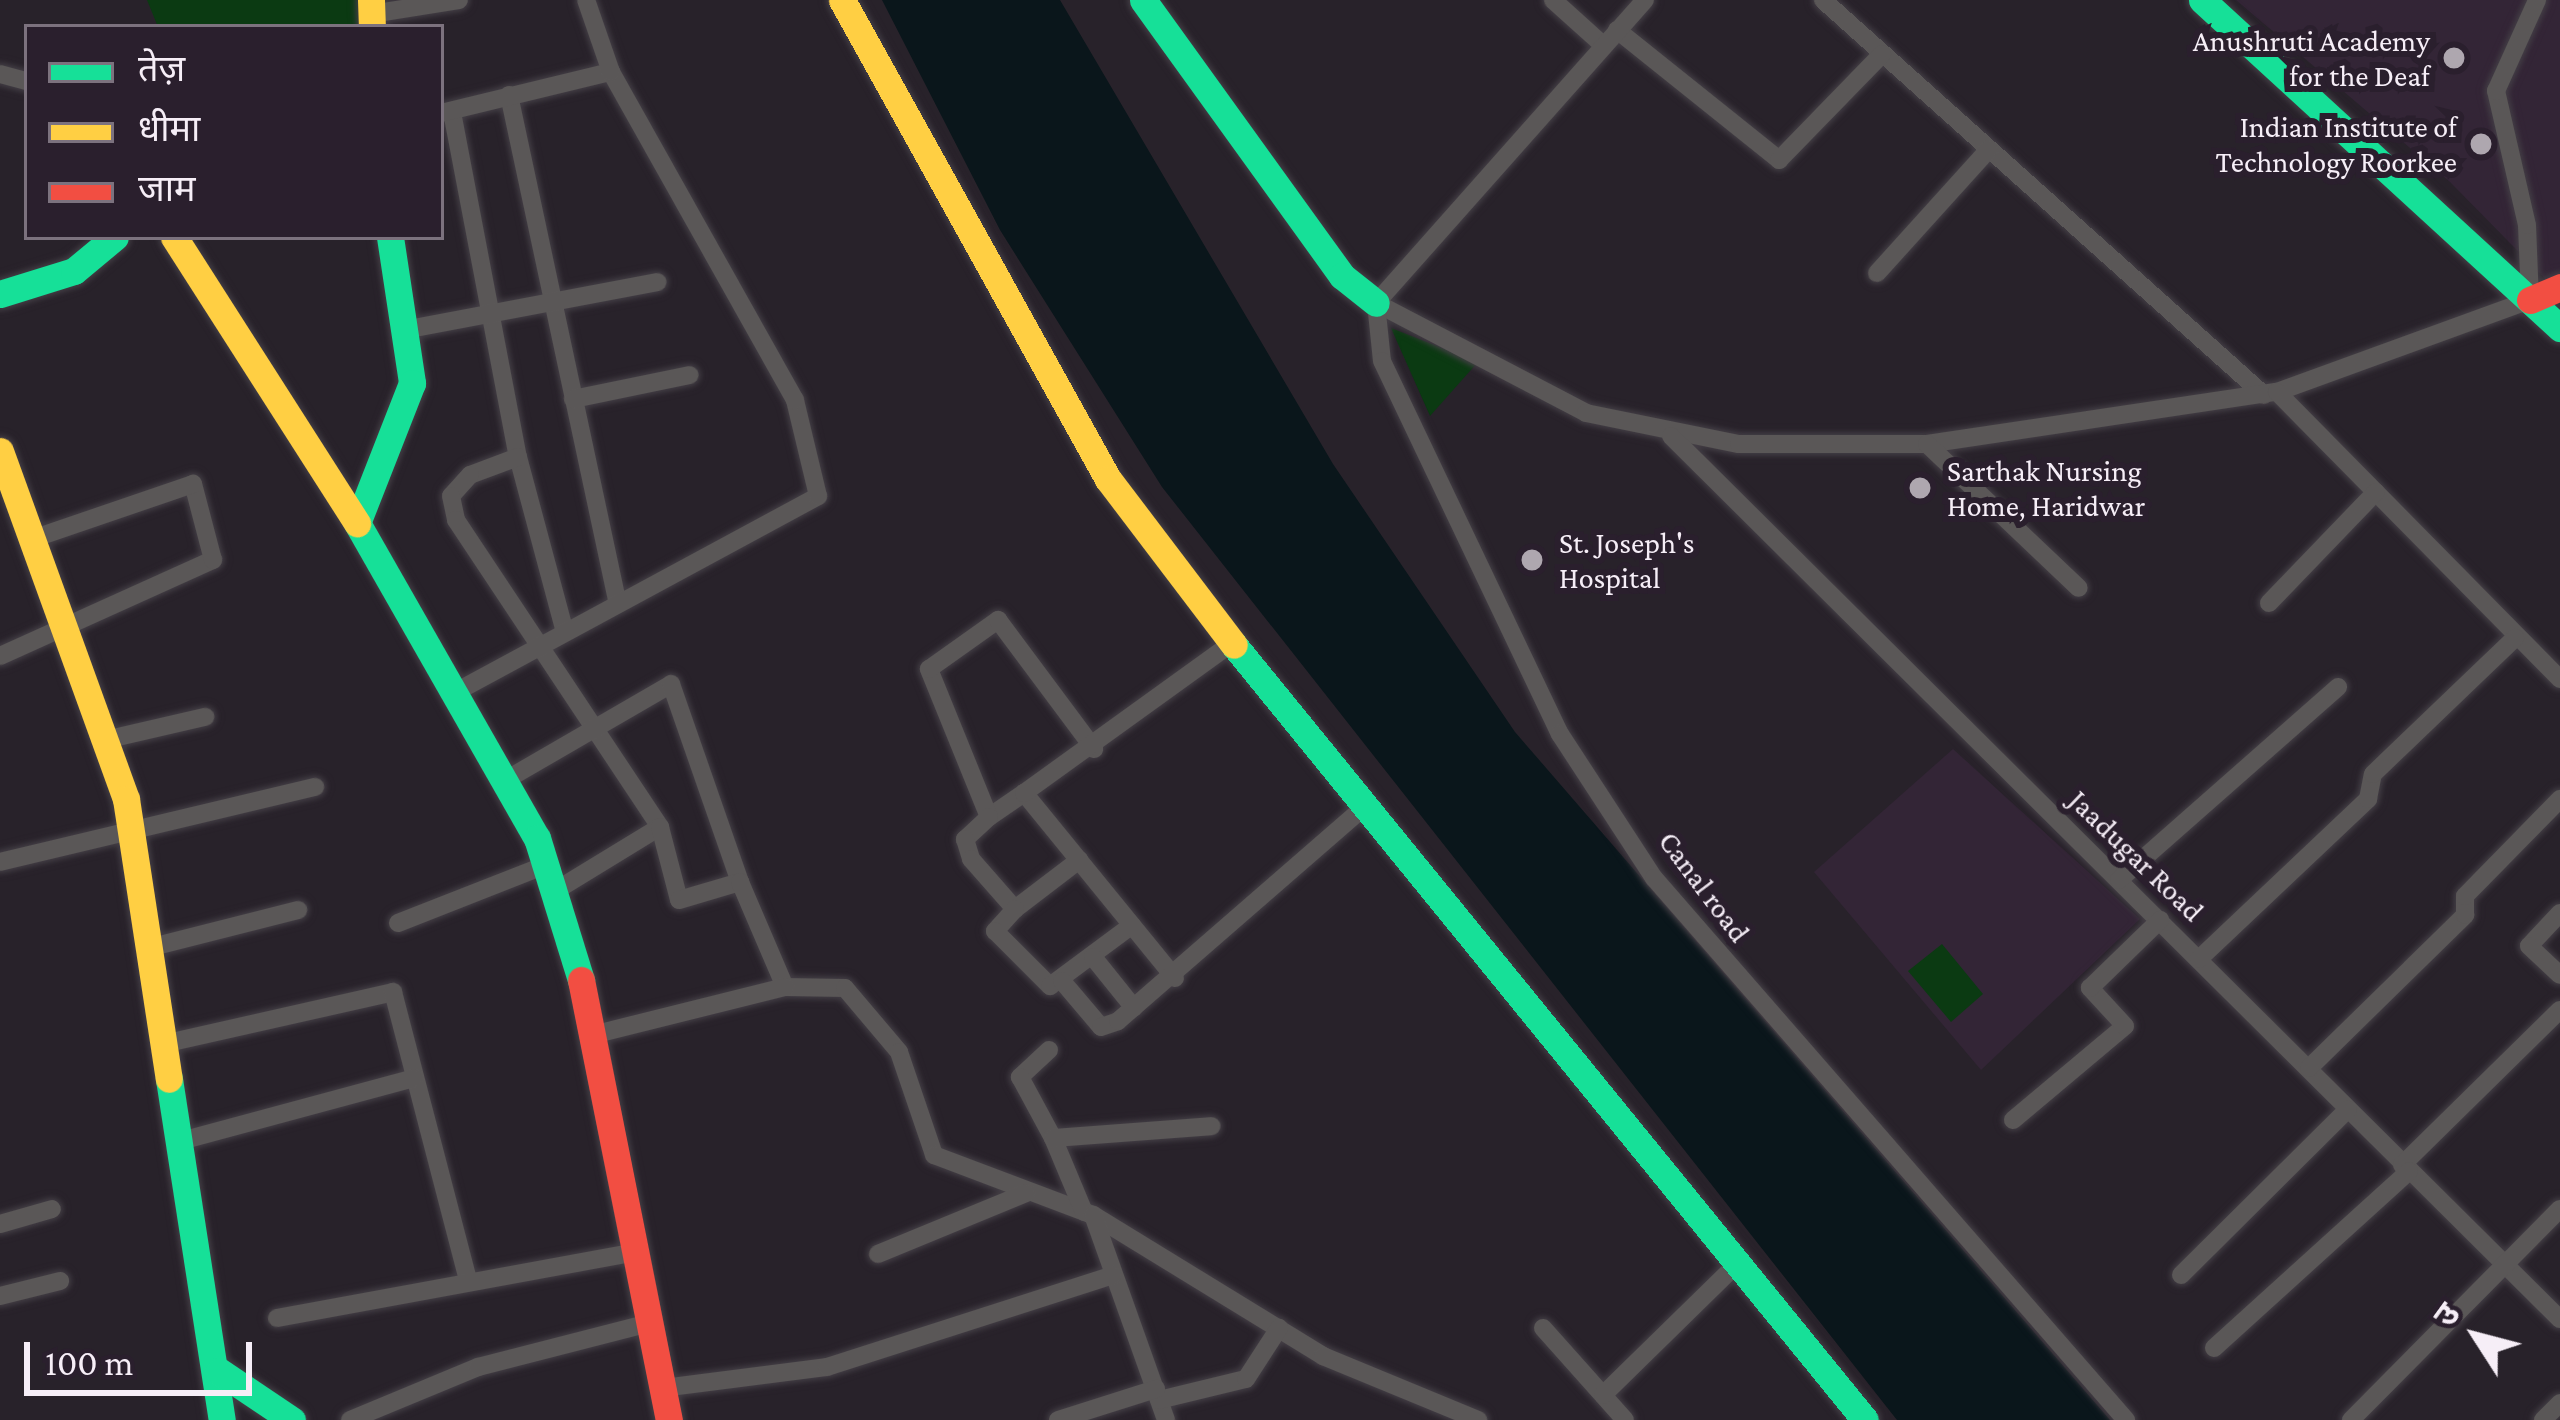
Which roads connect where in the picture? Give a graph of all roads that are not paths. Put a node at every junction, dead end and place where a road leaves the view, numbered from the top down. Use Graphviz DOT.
graph roads {
  1 [pos="457,0"];
  2 [pos="586,0"];
  3 [pos="842,0"];
  4 [pos="1143,0"];
  5 [pos="1553,0"];
  6 [pos="1645,0"];
  7 [pos="1823,0"];
  8 [pos="2202,0"];
  9 [pos="2537,0"];
  10 [pos="371,14"];
  11 [pos="1611,37"];
  12 [pos="1882,54"];
  13 [pos="611,72"];
  14 [pos="509,95"];
  15 [pos="447,112"];
  16 [pos="1989,149"];
  17 [pos="111,240"];
  18 [pos="176,240"];
  19 [pos="390,240"];
  20 [pos="1877,273"];
  21 [pos="657,282"];
  22 [pos="2560,287"];
  23 [pos="0,294"];
  24 [pos="2530,301"];
  25 [pos="553,303"];
  26 [pos="1376,303"];
  27 [pos="492,312"];
  28 [pos="2560,328"];
  29 [pos="404,330"];
  30 [pos="690,375"];
  31 [pos="2271,394"];
  32 [pos="573,399"];
  33 [pos="1671,436"];
  34 [pos="1927,444"];
  35 [pos="0,451"];
  36 [pos="518,458"];
  37 [pos="2376,491"];
  38 [pos="357,523"];
  39 [pos="32,539"];
  40 [pos="2079,588"];
  41 [pos="617,600"];
  42 [pos="2269,603"];
  43 [pos="62,628"];
  44 [pos="563,629"];
  45 [pos="2516,638"];
  46 [pos="1228,645"];
  47 [pos="536,647"];
  48 [pos="0,656"];
  49 [pos="2560,679"];
  50 [pos="2338,687"];
  51 [pos="454,692"];
  52 [pos="205,717"];
  53 [pos="594,722"];
  54 [pos="105,740"];
  55 [pos="1094,749"];
  56 [pos="504,781"];
  57 [pos="315,787"];
  58 [pos="1024,794"];
  59 [pos="2560,799"];
  60 [pos="1360,811"];
  61 [pos="989,817"];
  62 [pos="130,826"];
  63 [pos="660,826"];
  64 [pos="1078,860"];
  65 [pos="0,862"];
  66 [pos="551,878"];
  67 [pos="2119,880"];
  68 [pos="740,883"];
  69 [pos="1015,909"];
  70 [pos="298,910"];
  71 [pos="2560,913"];
  72 [pos="2160,920"];
  73 [pos="398,922"];
  74 [pos="1132,925"];
  75 [pos="148,948"];
  76 [pos="1093,957"];
  77 [pos="2199,959"];
  78 [pos="2560,975"];
  79 [pos="1174,978"];
  80 [pos="1062,981"];
  81 [pos="785,987"];
  82 [pos="1134,1008"];
  83 [pos="2560,1010"];
  84 [pos="592,1035"];
  85 [pos="163,1044"];
  86 [pos="1049,1050"];
  87 [pos="2309,1067"];
  88 [pos="414,1078"];
  89 [pos="2348,1109"];
  90 [pos="2013,1120"];
  91 [pos="1212,1126"];
  92 [pos="1053,1138"];
  93 [pos="178,1142"];
  94 [pos="2406,1168"];
  95 [pos="1026,1193"];
  96 [pos="52,1209"];
  97 [pos="2560,1209"];
  98 [pos="1089,1213"];
  99 [pos="0,1224"];
  100 [pos="635,1252"];
  101 [pos="878,1254"];
  102 [pos="1739,1262"];
  103 [pos="2507,1268"];
  104 [pos="1113,1275"];
  105 [pos="2181,1275"];
  106 [pos="468,1279"];
  107 [pos="60,1281"];
  108 [pos="0,1296"];
  109 [pos="277,1318"];
  110 [pos="2560,1319"];
  111 [pos="650,1323"];
  112 [pos="1280,1328"];
  113 [pos="1543,1328"];
  114 [pos="2214,1348"];
  115 [pos="222,1380"];
  116 [pos="662,1388"];
  117 [pos="1157,1394"];
  118 [pos="1603,1395"];
  119 [pos="2560,1403"];
  120 [pos="222,1420"];
  121 [pos="266,1420"];
  122 [pos="292,1420"];
  123 [pos="350,1420"];
  124 [pos="669,1420"];
  125 [pos="1058,1420"];
  126 [pos="1166,1420"];
  127 [pos="1478,1420"];
  128 [pos="1624,1420"];
  129 [pos="1865,1420"];
  130 [pos="2126,1420"];
  131 [pos="2351,1420"];
  132 [pos="2543,1420"];
  1 -- 10 [label="street"];
  2 -- 13 [label="street"];
  3 -- 46 [label="street"];
  4 -- 26 [label="street"];
  5 -- 11 [label="street"];
  6 -- 11 [label="street"];
  7 -- 12 [label="street"];
  8 -- 24 [label="street"];
  9 -- 24 [label="street"];
  11 -- 12 [label="street"];
  11 -- 26 [label="street"];
  12 -- 16 [label="street"];
  13 -- 14 [label="street"];
  13 -- 41 [label="street"];
  14 -- 15 [label="street"];
  14 -- 25 [label="street"];
  15 -- 27 [label="street"];
  16 -- 20 [label="street"];
  16 -- 31 [label="street"];
  17 -- 23 [label="street"];
  18 -- 38 [label="street"];
  19 -- 29 [label="street"];
  21 -- 25 [label="street"];
  22 -- 24 [label="street"];
  24 -- 28 [label="street"];
  24 -- 31 [label="street"];
  25 -- 27 [label="street"];
  25 -- 32 [label="street"];
  26 -- 33 [label="street"];
  26 -- 130 [label="street, Canal road"];
  27 -- 29 [label="street"];
  27 -- 36 [label="street"];
  29 -- 38 [label="street"];
  30 -- 32 [label="street"];
  31 -- 34 [label="street"];
  31 -- 37 [label="street"];
  32 -- 41 [label="street"];
  33 -- 34 [label="street"];
  33 -- 67 [label="street, Jaadugar Road"];
  34 -- 40 [label="street"];
  35 -- 39 [label="street"];
  36 -- 44 [label="street"];
  36 -- 47 [label="street"];
  37 -- 42 [label="street"];
  37 -- 45 [label="street"];
  38 -- 51 [label="street"];
  39 -- 43 [label="street"];
  39 -- 43 [label="street"];
  41 -- 44 [label="street"];
  43 -- 48 [label="street"];
  43 -- 54 [label="street"];
  44 -- 47 [label="street"];
  45 -- 49 [label="street"];
  45 -- 77 [label="street"];
  46 -- 55 [label="street"];
  46 -- 60 [label="street"];
  47 -- 51 [label="street"];
  47 -- 53 [label="street"];
  50 -- 67 [label="street"];
  51 -- 56 [label="street"];
  52 -- 54 [label="street"];
  53 -- 56 [label="street"];
  53 -- 63 [label="street"];
  53 -- 68 [label="street"];
  54 -- 62 [label="street"];
  55 -- 58 [label="street"];
  55 -- 61 [label="street"];
  56 -- 66 [label="street"];
  57 -- 62 [label="street"];
  58 -- 61 [label="street"];
  58 -- 64 [label="street"];
  59 -- 87 [label="street"];
  60 -- 79 [label="street"];
  60 -- 102 [label="street"];
  61 -- 69 [label="street"];
  62 -- 65 [label="street"];
  62 -- 75 [label="street"];
  63 -- 66 [label="street"];
  63 -- 68 [label="street"];
  64 -- 69 [label="street"];
  64 -- 74 [label="street"];
  66 -- 73 [label="street"];
  66 -- 84 [label="street"];
  67 -- 72 [label="street, Jaadugar Road"];
  68 -- 81 [label="street"];
  69 -- 80 [label="street"];
  70 -- 75 [label="street"];
  71 -- 78 [label="street"];
  72 -- 77 [label="street, Jaadugar Road"];
  72 -- 90 [label="street"];
  74 -- 76 [label="street"];
  74 -- 79 [label="street"];
  75 -- 85 [label="street"];
  76 -- 80 [label="street"];
  76 -- 82 [label="street"];
  77 -- 87 [label="street, Jaadugar Road"];
  79 -- 82 [label="street"];
  80 -- 82 [label="street"];
  81 -- 84 [label="street"];
  81 -- 95 [label="street"];
  83 -- 94 [label="street"];
  84 -- 100 [label="street"];
  85 -- 88 [label="street"];
  85 -- 93 [label="street"];
  86 -- 92 [label="street"];
  87 -- 89 [label="street, Jaadugar Road"];
  88 -- 93 [label="street"];
  88 -- 106 [label="street"];
  89 -- 94 [label="street, Jaadugar Road"];
  89 -- 105 [label="street"];
  91 -- 92 [label="street"];
  92 -- 98 [label="street"];
  93 -- 115 [label="street"];
  94 -- 103 [label="street, Jaadugar Road"];
  94 -- 114 [label="street"];
  95 -- 98 [label="street"];
  95 -- 101 [label="street"];
  96 -- 99 [label="street"];
  97 -- 103 [label="street"];
  98 -- 104 [label="street"];
  98 -- 112 [label="street"];
  100 -- 106 [label="street"];
  100 -- 111 [label="street"];
  102 -- 118 [label="street"];
  102 -- 129 [label="street"];
  103 -- 110 [label="street, Jaadugar Road"];
  103 -- 131 [label="street"];
  104 -- 116 [label="street"];
  104 -- 117 [label="street"];
  106 -- 109 [label="street"];
  107 -- 108 [label="street"];
  111 -- 116 [label="street"];
  111 -- 123 [label="street"];
  112 -- 117 [label="street"];
  112 -- 127 [label="street"];
  113 -- 118 [label="street"];
  115 -- 120 [label="street"];
  115 -- 121 [label="street"];
  115 -- 122 [label="street"];
  116 -- 124 [label="street"];
  117 -- 125 [label="street"];
  117 -- 126 [label="street"];
  118 -- 128 [label="street"];
  119 -- 132 [label="street"];
}
